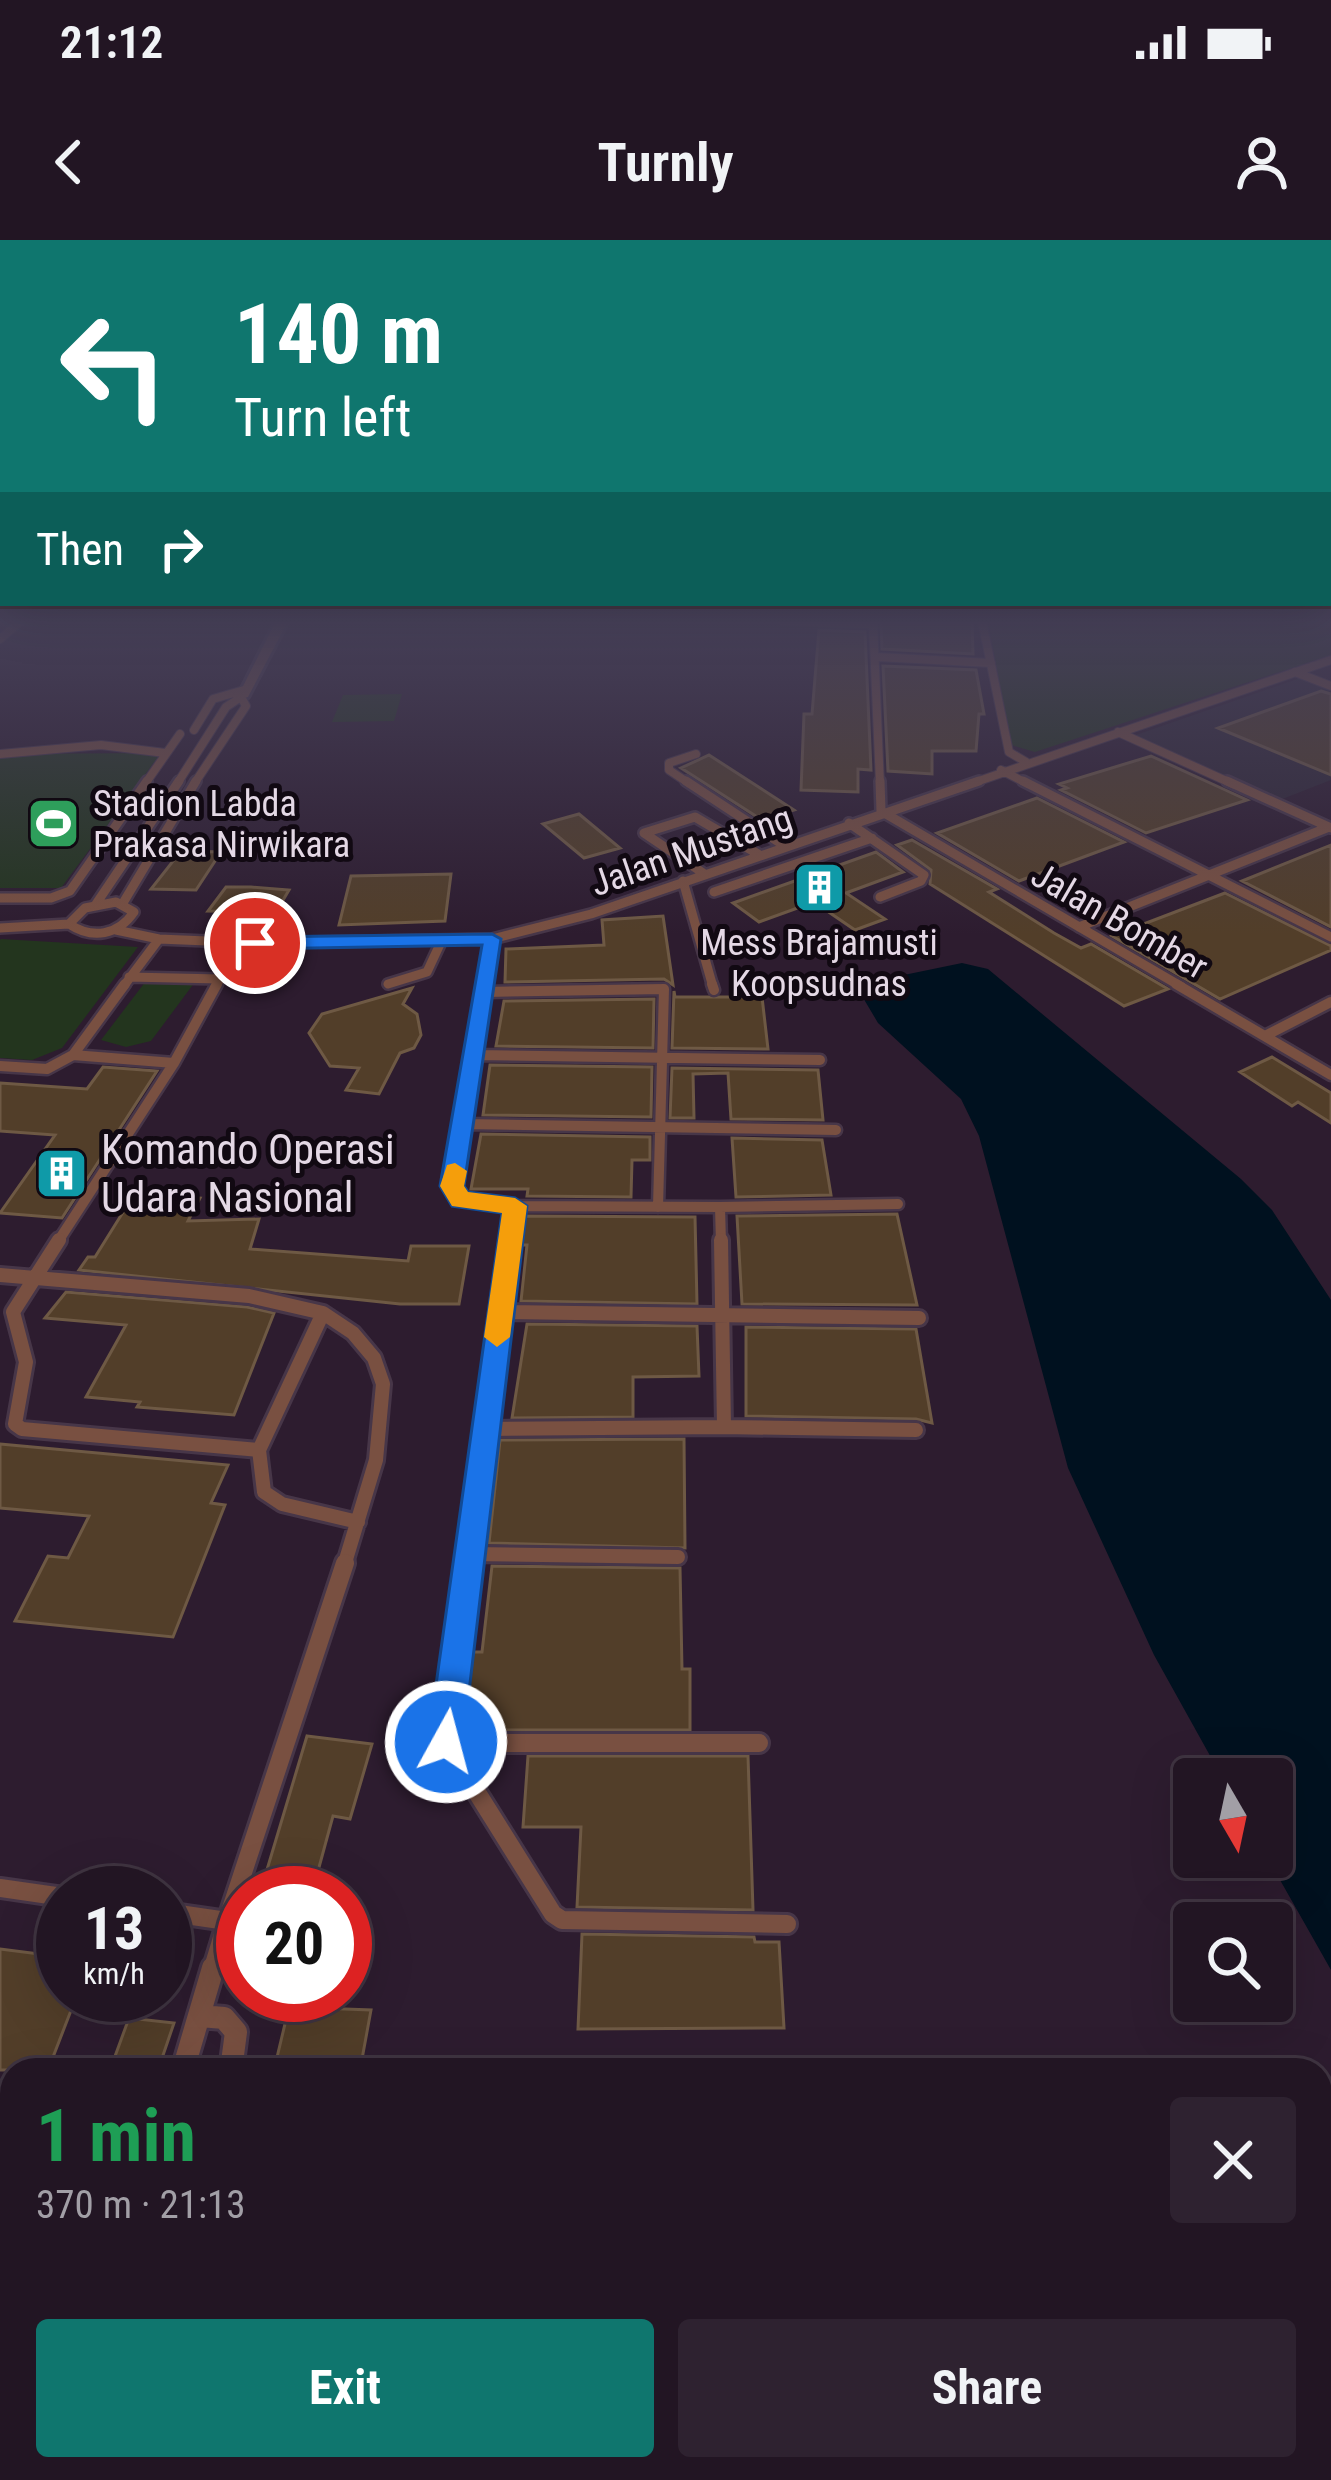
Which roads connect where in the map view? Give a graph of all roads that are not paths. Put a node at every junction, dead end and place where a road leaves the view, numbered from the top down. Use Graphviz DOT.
graph roads {
  1 [pos="197,726"];
  2 [pos="214,726"];
  3 [pos="233,726"];
  4 [pos="879,726"];
  5 [pos="1004,726"];
  6 [pos="1137,726"];
  7 [pos="194,730"];
  8 [pos="1118,732"];
  9 [pos="180,734"];
  10 [pos="165,753"];
  11 [pos="0,754"];
  12 [pos="696,754"];
  13 [pos="1026,762"];
  14 [pos="1001,770"];
  15 [pos="881,812"];
  16 [pos="849,823"];
  17 [pos="1330,827"];
  18 [pos="872,838"];
  19 [pos="784,845"];
  20 [pos="758,854"];
  21 [pos="703,873"];
  22 [pos="1207,874"];
  23 [pos="682,880"];
  24 [pos="714,892"];
  25 [pos="880,897"];
  26 [pos="0,898"];
  27 [pos="123,903"];
  28 [pos="96,904"];
  29 [pos="69,924"];
  30 [pos="1079,927"];
  31 [pos="1,929"];
  32 [pos="116,930"];
  33 [pos="1331,937"];
  34 [pos="159,939"];
  35 [pos="492,939"];
  36 [pos="441,942"];
  37 [pos="129,976"];
  38 [pos="388,984"];
  39 [pos="714,990"];
  40 [pos="485,992"];
  41 [pos="1331,1002"];
  42 [pos="1264,1036"];
  43 [pos="73,1055"];
  44 [pos="476,1055"];
  45 [pos="658,1057"];
  46 [pos="820,1060"];
  47 [pos="174,1063"];
  48 [pos="0,1066"];
  49 [pos="1331,1075"];
  50 [pos="464,1124"];
  51 [pos="662,1128"];
  52 [pos="836,1130"];
  53 [pos="898,1204"];
  54 [pos="515,1206"];
  55 [pos="658,1207"];
  56 [pos="720,1208"];
  57 [pos="0,1275"];
  58 [pos="33,1277"];
  59 [pos="500,1312"];
  60 [pos="323,1313"];
  61 [pos="722,1315"];
  62 [pos="919,1318"];
  63 [pos="724,1427"];
  64 [pos="484,1429"];
  65 [pos="916,1430"];
  66 [pos="259,1450"];
  67 [pos="358,1522"];
  68 [pos="468,1554"];
  69 [pos="678,1556"];
  70 [pos="446,1742"];
  71 [pos="759,1743"];
  72 [pos="245,1866"];
  73 [pos="0,1888"];
  74 [pos="36,1894"];
  75 [pos="787,1924"];
  76 [pos="216,1960"];
  77 [pos="200,2016"];
  78 [pos="187,2058"];
  79 [pos="233,2058"];
  1 -- 7 [label="lane"];
  2 -- 28 [label="lane"];
  3 -- 27 [label="lane"];
  4 -- 15 [label="lane"];
  5 -- 13 [label="lane"];
  6 -- 8 [label="lane, Jalan Mustang"];
  8 -- 13 [label="lane, Jalan Mustang"];
  8 -- 17 [label="lane"];
  9 -- 10 [label="lane"];
  10 -- 11 [label="lane"];
  10 -- 26 [label="lane"];
  12 -- 19 [label="lane"];
  13 -- 14 [label="lane, Jalan Mustang"];
  14 -- 15 [label="lane, Jalan Mustang"];
  14 -- 22 [label="lane"];
  15 -- 16 [label="lane, Jalan Mustang"];
  15 -- 30 [label="lane, Jalan Bomber"];
  16 -- 18 [label="lane"];
  16 -- 19 [label="lane, Jalan Mustang"];
  17 -- 22 [label="lane"];
  18 -- 24 [label="lane"];
  18 -- 25 [label="lane"];
  19 -- 20 [label="lane, Jalan Mustang"];
  20 -- 21 [label="lane, Jalan Mustang"];
  20 -- 21 [label="lane"];
  21 -- 23 [label="lane, Jalan Mustang"];
  22 -- 30 [label="lane"];
  22 -- 33 [label="lane"];
  23 -- 35 [label="lane, Jalan Mustang"];
  23 -- 39 [label="lane"];
  27 -- 28 [label="lane"];
  27 -- 32 [label="lane"];
  28 -- 29 [label="lane"];
  29 -- 31 [label="lane"];
  29 -- 32 [label="lane, Jalan Mustang"];
  30 -- 42 [label="lane, Jalan Bomber"];
  32 -- 34 [label="lane, Jalan Mustang"];
  34 -- 36 [label="lane, Jalan Mustang"];
  34 -- 37 [label="lane"];
  35 -- 36 [label="lane, Jalan Mustang"];
  35 -- 40 [label="lane"];
  36 -- 38 [label="lane"];
  37 -- 43 [label="lane"];
  37 -- 47 [label="lane"];
  40 -- 44 [label="lane"];
  40 -- 45 [label="lane"];
  41 -- 42 [label="lane"];
  42 -- 49 [label="lane, Jalan Bomber"];
  43 -- 47 [label="lane"];
  43 -- 48 [label="lane"];
  44 -- 45 [label="lane"];
  44 -- 50 [label="lane"];
  45 -- 46 [label="lane"];
  45 -- 51 [label="lane"];
  47 -- 58 [label="lane"];
  50 -- 51 [label="lane"];
  50 -- 54 [label="lane"];
  51 -- 52 [label="lane"];
  51 -- 55 [label="lane"];
  53 -- 56 [label="lane"];
  54 -- 55 [label="lane"];
  54 -- 59 [label="lane"];
  55 -- 56 [label="lane"];
  56 -- 61 [label="lane"];
  57 -- 58 [label="lane"];
  58 -- 60 [label="lane"];
  58 -- 66 [label="lane"];
  59 -- 61 [label="lane"];
  59 -- 64 [label="lane"];
  60 -- 66 [label="lane"];
  60 -- 67 [label="lane"];
  61 -- 62 [label="lane"];
  61 -- 63 [label="lane"];
  63 -- 64 [label="lane"];
  63 -- 65 [label="lane"];
  64 -- 68 [label="lane"];
  66 -- 67 [label="lane"];
  67 -- 72 [label="lane"];
  68 -- 69 [label="lane"];
  68 -- 70 [label="lane"];
  70 -- 71 [label="lane"];
  70 -- 75 [label="lane"];
  73 -- 74 [label="lane"];
  76 -- 77 [label="lane"];
  77 -- 78 [label="lane"];
  77 -- 79 [label="lane"];
}
